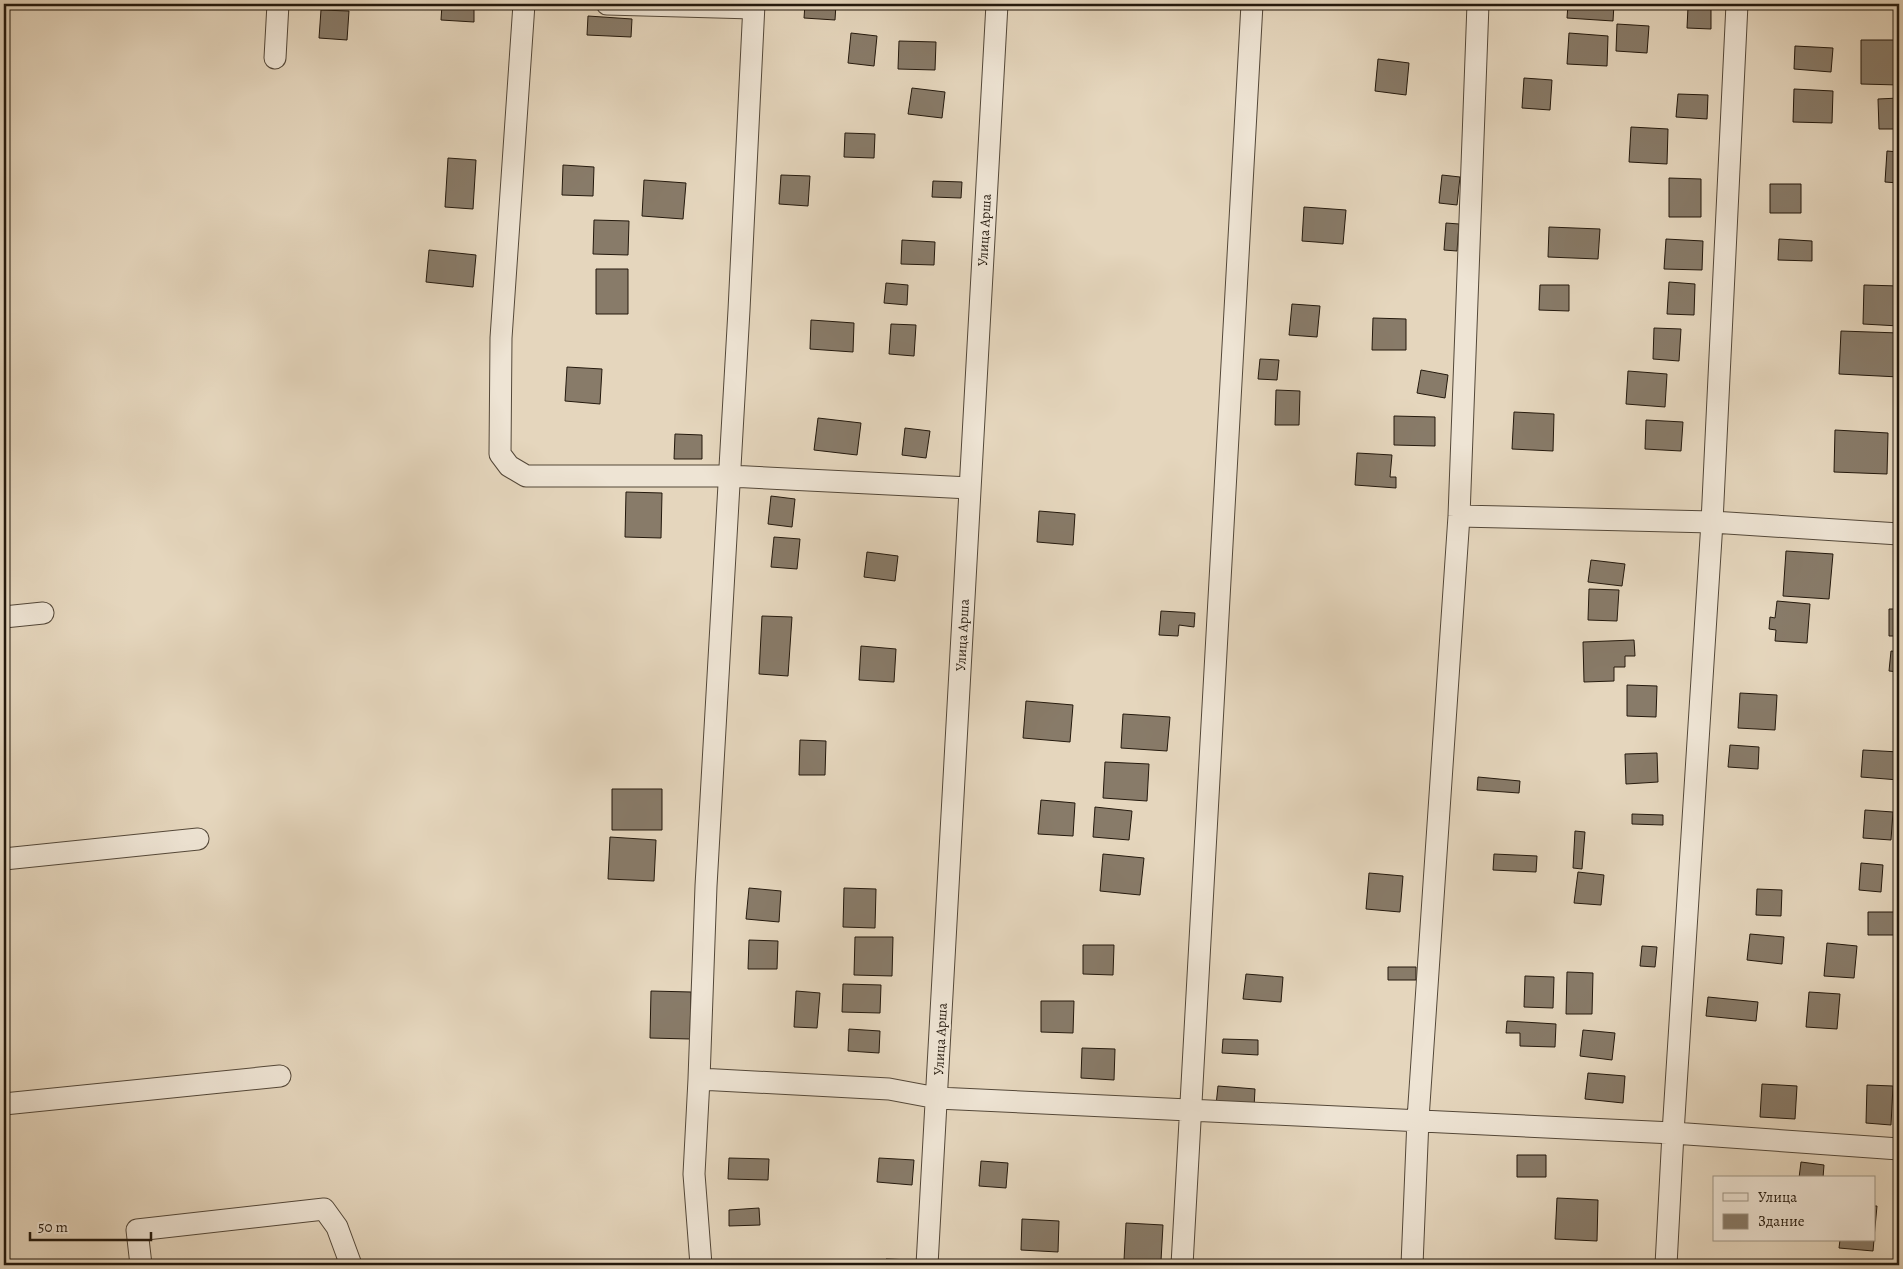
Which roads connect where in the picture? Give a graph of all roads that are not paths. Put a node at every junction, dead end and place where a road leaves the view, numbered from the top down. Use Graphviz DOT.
graph roads {
  1 [pos="278,4"];
  2 [pos="524,4"];
  3 [pos="606,4"];
  4 [pos="997,4"];
  5 [pos="1252,4"];
  6 [pos="1478,4"];
  7 [pos="1737,4"];
  8 [pos="753,6"];
  9 [pos="274,58"];
  10 [pos="728,476"];
  11 [pos="970,488"];
  12 [pos="1459,516"];
  13 [pos="1712,522"];
  14 [pos="1899,534"];
  15 [pos="43,613"];
  16 [pos="4,618"];
  17 [pos="198,839"];
  18 [pos="4,859"];
  19 [pos="280,1076"];
  20 [pos="699,1079"];
  21 [pos="937,1098"];
  22 [pos="4,1104"];
  23 [pos="1191,1111"];
  24 [pos="1418,1119"];
  25 [pos="1673,1133"];
  26 [pos="1899,1149"];
  27 [pos="141,1265"];
  28 [pos="351,1265"];
  29 [pos="701,1265"];
  30 [pos="927,1265"];
  31 [pos="1182,1265"];
  32 [pos="1412,1265"];
  33 [pos="1666,1265"];
  1 -- 9 [label="street"];
  2 -- 10 [label="street"];
  3 -- 8 [label="street"];
  4 -- 11 [label="street, Улица Арша"];
  5 -- 23 [label="street"];
  6 -- 12 [label="street"];
  7 -- 13 [label="street"];
  8 -- 10 [label="street"];
  10 -- 11 [label="street"];
  10 -- 20 [label="street"];
  11 -- 21 [label="street, Улица Арша"];
  12 -- 13 [label="street"];
  12 -- 24 [label="street"];
  13 -- 14 [label="street"];
  13 -- 25 [label="street"];
  15 -- 16 [label="street"];
  17 -- 18 [label="street"];
  19 -- 22 [label="street"];
  20 -- 21 [label="street"];
  20 -- 29 [label="street"];
  21 -- 23 [label="street"];
  21 -- 30 [label="street, Улица Арша"];
  23 -- 24 [label="street"];
  23 -- 31 [label="street"];
  24 -- 25 [label="street"];
  24 -- 32 [label="street"];
  25 -- 26 [label="street"];
  25 -- 33 [label="street"];
  27 -- 28 [label="street"];
}
